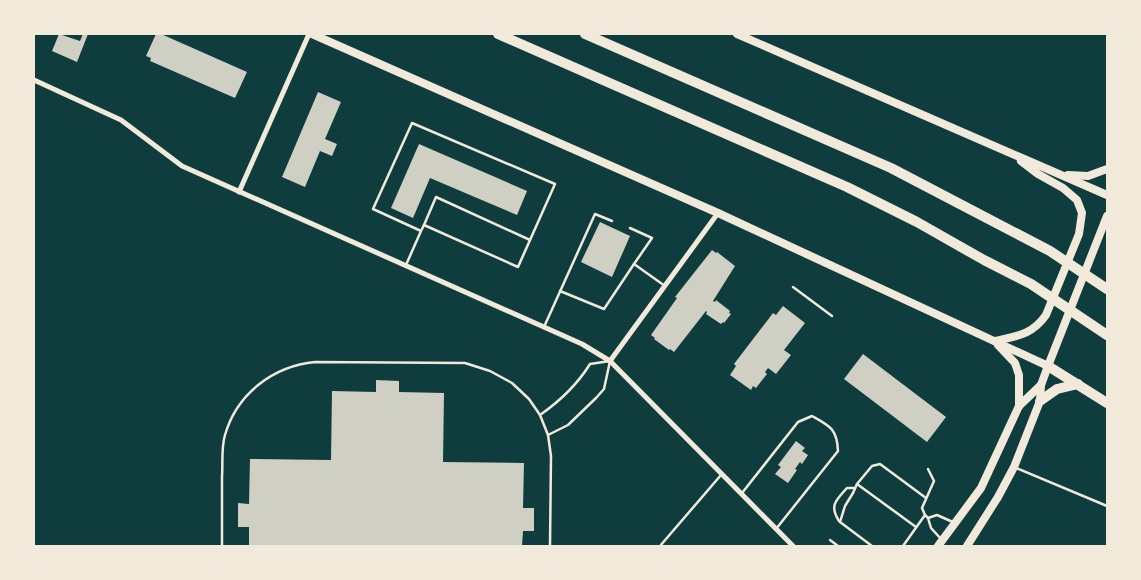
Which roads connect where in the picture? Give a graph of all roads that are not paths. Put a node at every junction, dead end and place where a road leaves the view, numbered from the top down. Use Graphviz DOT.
graph roads {
  1 [pos="310,34"];
  2 [pos="498,34"];
  3 [pos="585,34"];
  4 [pos="737,34"];
  5 [pos="34,80"];
  6 [pos="1014,155"];
  7 [pos="1107,169"];
  8 [pos="1062,174"];
  9 [pos="239,192"];
  10 [pos="1107,195"];
  11 [pos="718,214"];
  12 [pos="1107,216"];
  13 [pos="612,221"];
  14 [pos="424,225"];
  15 [pos="630,228"];
  16 [pos="421,231"];
  17 [pos="530,240"];
  18 [pos="634,264"];
  19 [pos="406,265"];
  20 [pos="665,286"];
  21 [pos="793,288"];
  22 [pos="1107,289"];
  23 [pos="560,291"];
  24 [pos="832,316"];
  25 [pos="544,327"];
  26 [pos="1103,332"];
  27 [pos="995,341"];
  28 [pos="610,361"];
  29 [pos="1048,366"];
  30 [pos="1041,384"];
  31 [pos="1078,384"];
  32 [pos="1040,401"];
  33 [pos="1107,403"];
  34 [pos="1019,406"];
  35 [pos="540,415"];
  36 [pos="548,435"];
  37 [pos="1014,467"];
  38 [pos="928,469"];
  39 [pos="722,474"];
  40 [pos="857,484"];
  41 [pos="854,488"];
  42 [pos="742,494"];
  43 [pos="926,498"];
  44 [pos="1107,506"];
  45 [pos="927,516"];
  46 [pos="840,522"];
  47 [pos="955,523"];
  48 [pos="916,527"];
  49 [pos="776,529"];
  50 [pos="830,540"];
  51 [pos="940,543"];
  52 [pos="222,546"];
  53 [pos="550,546"];
  54 [pos="660,546"];
  55 [pos="793,546"];
  56 [pos="838,546"];
  57 [pos="872,546"];
  58 [pos="903,546"];
  59 [pos="967,546"];
  1 -- 9 [label="street"];
  1 -- 11 [label="main road"];
  2 -- 26 [label="highway"];
  3 -- 22 [label="highway"];
  4 -- 6 [label="main road"];
  5 -- 9 [label="street"];
  6 -- 8 [label="main road"];
  6 -- 27 [label="main road"];
  7 -- 8 [label="main road"];
  8 -- 10 [label="main road"];
  9 -- 19 [label="street"];
  11 -- 20 [label="street"];
  11 -- 27 [label="main road"];
  12 -- 29 [label="main road"];
  13 -- 23 [label="lane"];
  14 -- 16 [label="lane"];
  14 -- 17 [label="lane"];
  14 -- 17 [label="lane"];
  15 -- 18 [label="lane"];
  16 -- 17 [label="lane"];
  16 -- 19 [label="lane"];
  18 -- 20 [label="lane"];
  18 -- 23 [label="lane"];
  19 -- 25 [label="street"];
  20 -- 28 [label="street"];
  21 -- 24 [label="lane"];
  23 -- 25 [label="lane"];
  25 -- 28 [label="street"];
  27 -- 29 [label="main road"];
  27 -- 34 [label="main road"];
  28 -- 35 [label="lane"];
  28 -- 36 [label="lane"];
  28 -- 39 [label="street"];
  29 -- 30 [label="main road"];
  29 -- 31 [label="highway"];
  30 -- 32 [label="main road"];
  30 -- 34 [label="main road"];
  31 -- 32 [label="highway"];
  31 -- 33 [label="highway"];
  32 -- 37 [label="main road"];
  34 -- 47 [label="main road"];
  35 -- 36 [label="lane"];
  35 -- 52 [label="lane"];
  36 -- 53 [label="lane"];
  37 -- 44 [label="lane"];
  37 -- 59 [label="main road"];
  38 -- 43 [label="lane"];
  39 -- 42 [label="street"];
  39 -- 54 [label="lane"];
  40 -- 41 [label="lane"];
  40 -- 43 [label="lane"];
  40 -- 48 [label="lane"];
  41 -- 46 [label="lane"];
  41 -- 46 [label="lane"];
  42 -- 49 [label="street"];
  42 -- 49 [label="lane"];
  43 -- 45 [label="lane"];
  45 -- 47 [label="lane"];
  45 -- 48 [label="lane"];
  45 -- 51 [label="lane"];
  46 -- 57 [label="lane"];
  47 -- 51 [label="main road"];
  48 -- 58 [label="lane"];
  49 -- 55 [label="street"];
  50 -- 56 [label="lane"];
}
